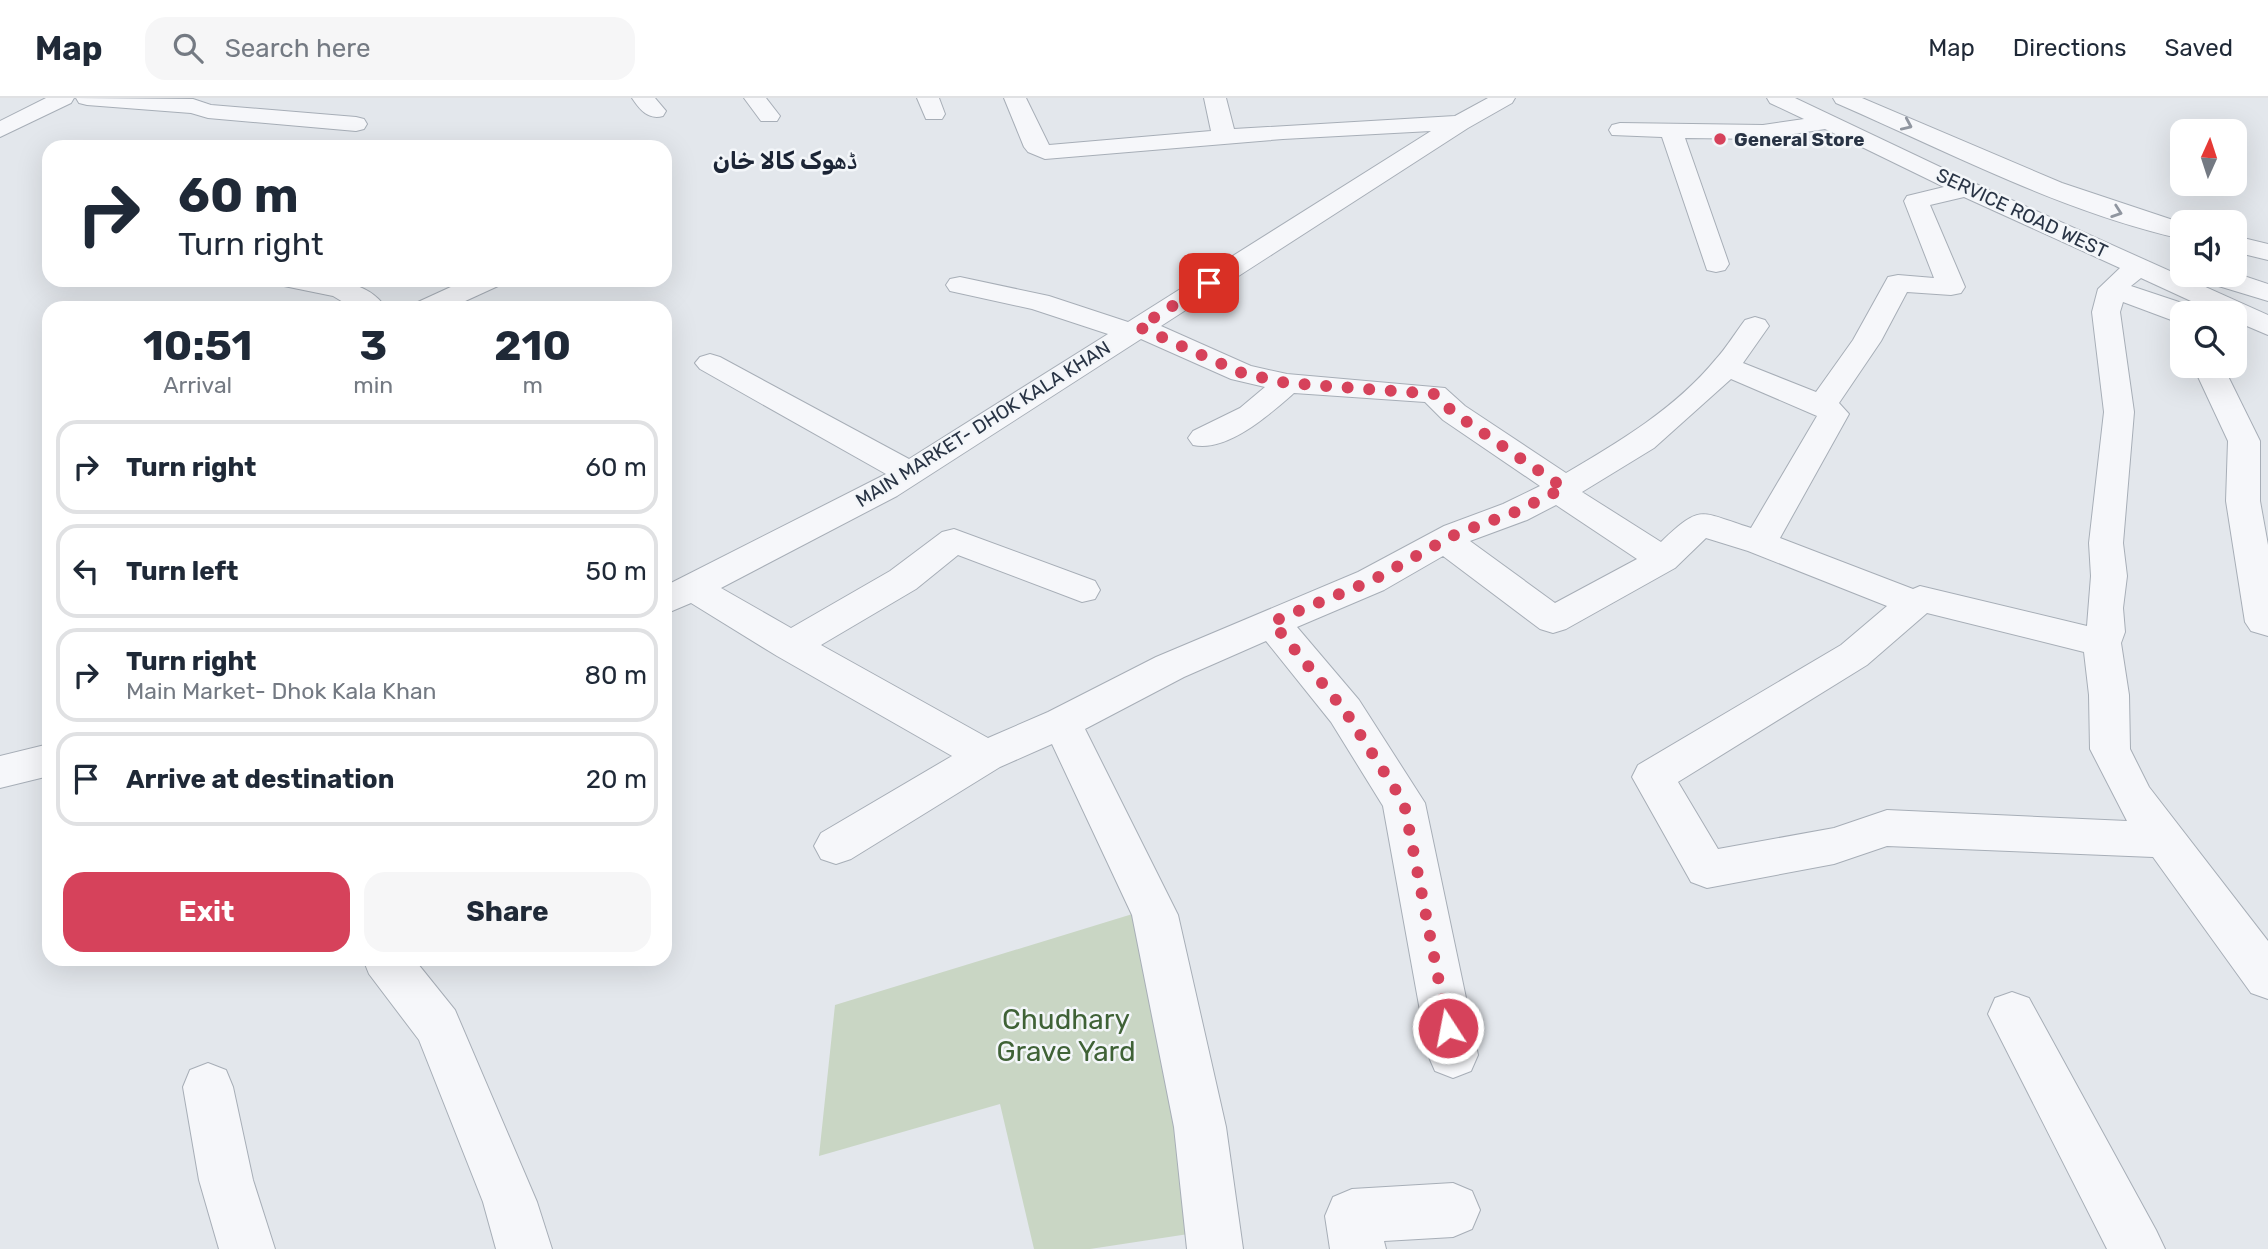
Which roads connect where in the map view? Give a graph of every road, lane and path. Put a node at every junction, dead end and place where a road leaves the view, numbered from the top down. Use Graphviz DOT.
graph roads {
  1 [pos="63,98"];
  2 [pos="87,98"];
  3 [pos="1015,98"];
  4 [pos="1215,98"];
  5 [pos="1504,98"];
  6 [pos="1778,98"];
  7 [pos="1844,98"];
  8 [pos="1336,106"];
  9 [pos="1830,122"];
  10 [pos="1460,123"];
  11 [pos="356,124"];
  12 [pos="1344,129"];
  13 [pos="0,130"];
  14 [pos="1620,130"];
  15 [pos="1671,131"];
  16 [pos="1224,137"];
  17 [pos="1967,189"];
  18 [pos="2170,228"];
  19 [pos="2247,247"];
  20 [pos="2268,252"];
  21 [pos="2126,260"];
  22 [pos="1716,264"];
  23 [pos="2170,265"];
  24 [pos="960,285"];
  25 [pos="2247,286"];
  26 [pos="331,287"];
  27 [pos="473,287"];
  28 [pos="2112,289"];
  29 [pos="2268,293"];
  30 [pos="361,301"];
  31 [pos="443,301"];
  32 [pos="2170,308"];
  33 [pos="1755,326"];
  34 [pos="2268,326"];
  35 [pos="1135,330"];
  36 [pos="710,363"];
  37 [pos="1726,367"];
  38 [pos="2214,378"];
  39 [pos="1287,383"];
  40 [pos="1822,405"];
  41 [pos="1204,438"];
  42 [pos="909,474"];
  43 [pos="1560,489"];
  44 [pos="1445,540"];
  45 [pos="1760,543"];
  46 [pos="1663,560"];
  47 [pos="1082,590"];
  48 [pos="679,594"];
  49 [pos="1914,603"];
  50 [pos="1272,622"];
  51 [pos="2268,623"];
  52 [pos="2102,643"];
  53 [pos="790,646"];
  54 [pos="1062,723"];
  55 [pos="986,756"];
  56 [pos="42,762"];
  57 [pos="0,772"];
  58 [pos="2163,840"];
  59 [pos="836,846"];
  60 [pos="391,966"];
  61 [pos="2268,978"];
  62 [pos="2012,1014"];
  63 [pos="1453,1055"];
  64 [pos="208,1087"];
  65 [pos="1453,1210"];
  66 [pos="247,1249"];
  67 [pos="524,1249"];
  68 [pos="1215,1249"];
  69 [pos="1358,1249"];
  70 [pos="2137,1249"];
  1 -- 13 [label="street"];
  2 -- 11 [label="street"];
  3 -- 16 [label="street"];
  4 -- 16 [label="street"];
  5 -- 10 [label="street, MAIN MARKET- DHOK KALA KHAN"];
  6 -- 9 [label="street, SERVICE ROAD WEST"];
  7 -- 18 [label="street, one-way"];
  8 -- 12 [label="street"];
  9 -- 15 [label="street"];
  9 -- 17 [label="street, SERVICE ROAD WEST"];
  10 -- 12 [label="street"];
  10 -- 35 [label="street, MAIN MARKET- DHOK KALA KHAN"];
  12 -- 16 [label="street"];
  14 -- 15 [label="street"];
  15 -- 22 [label="street"];
  17 -- 21 [label="street, SERVICE ROAD WEST"];
  17 -- 40 [label="street"];
  19 -- 20 [label="street"];
  21 -- 23 [label="street"];
  21 -- 28 [label="street"];
  21 -- 34 [label="street, SERVICE ROAD WEST"];
  24 -- 35 [label="street"];
  25 -- 29 [label="street"];
  26 -- 30 [label="street"];
  27 -- 31 [label="street"];
  28 -- 32 [label="street"];
  28 -- 52 [label="street"];
  33 -- 37 [label="street"];
  35 -- 39 [label="street"];
  35 -- 42 [label="street, MAIN MARKET- DHOK KALA KHAN"];
  36 -- 42 [label="street"];
  37 -- 40 [label="street"];
  37 -- 43 [label="street"];
  38 -- 51 [label="street"];
  39 -- 41 [label="street"];
  39 -- 43 [label="street"];
  40 -- 45 [label="street"];
  42 -- 48 [label="street, MAIN MARKET- DHOK KALA KHAN"];
  43 -- 44 [label="street"];
  43 -- 46 [label="street"];
  44 -- 46 [label="street"];
  44 -- 50 [label="street"];
  45 -- 46 [label="street"];
  45 -- 49 [label="street"];
  47 -- 53 [label="street"];
  48 -- 53 [label="street"];
  49 -- 52 [label="street"];
  49 -- 58 [label="street"];
  50 -- 54 [label="street"];
  50 -- 63 [label="street"];
  52 -- 58 [label="street"];
  53 -- 55 [label="street"];
  54 -- 55 [label="street"];
  54 -- 68 [label="street"];
  55 -- 59 [label="street"];
  56 -- 57 [label="street"];
  58 -- 61 [label="street"];
  60 -- 67 [label="street"];
  62 -- 70 [label="street"];
  64 -- 66 [label="street"];
  65 -- 69 [label="street"];
}
